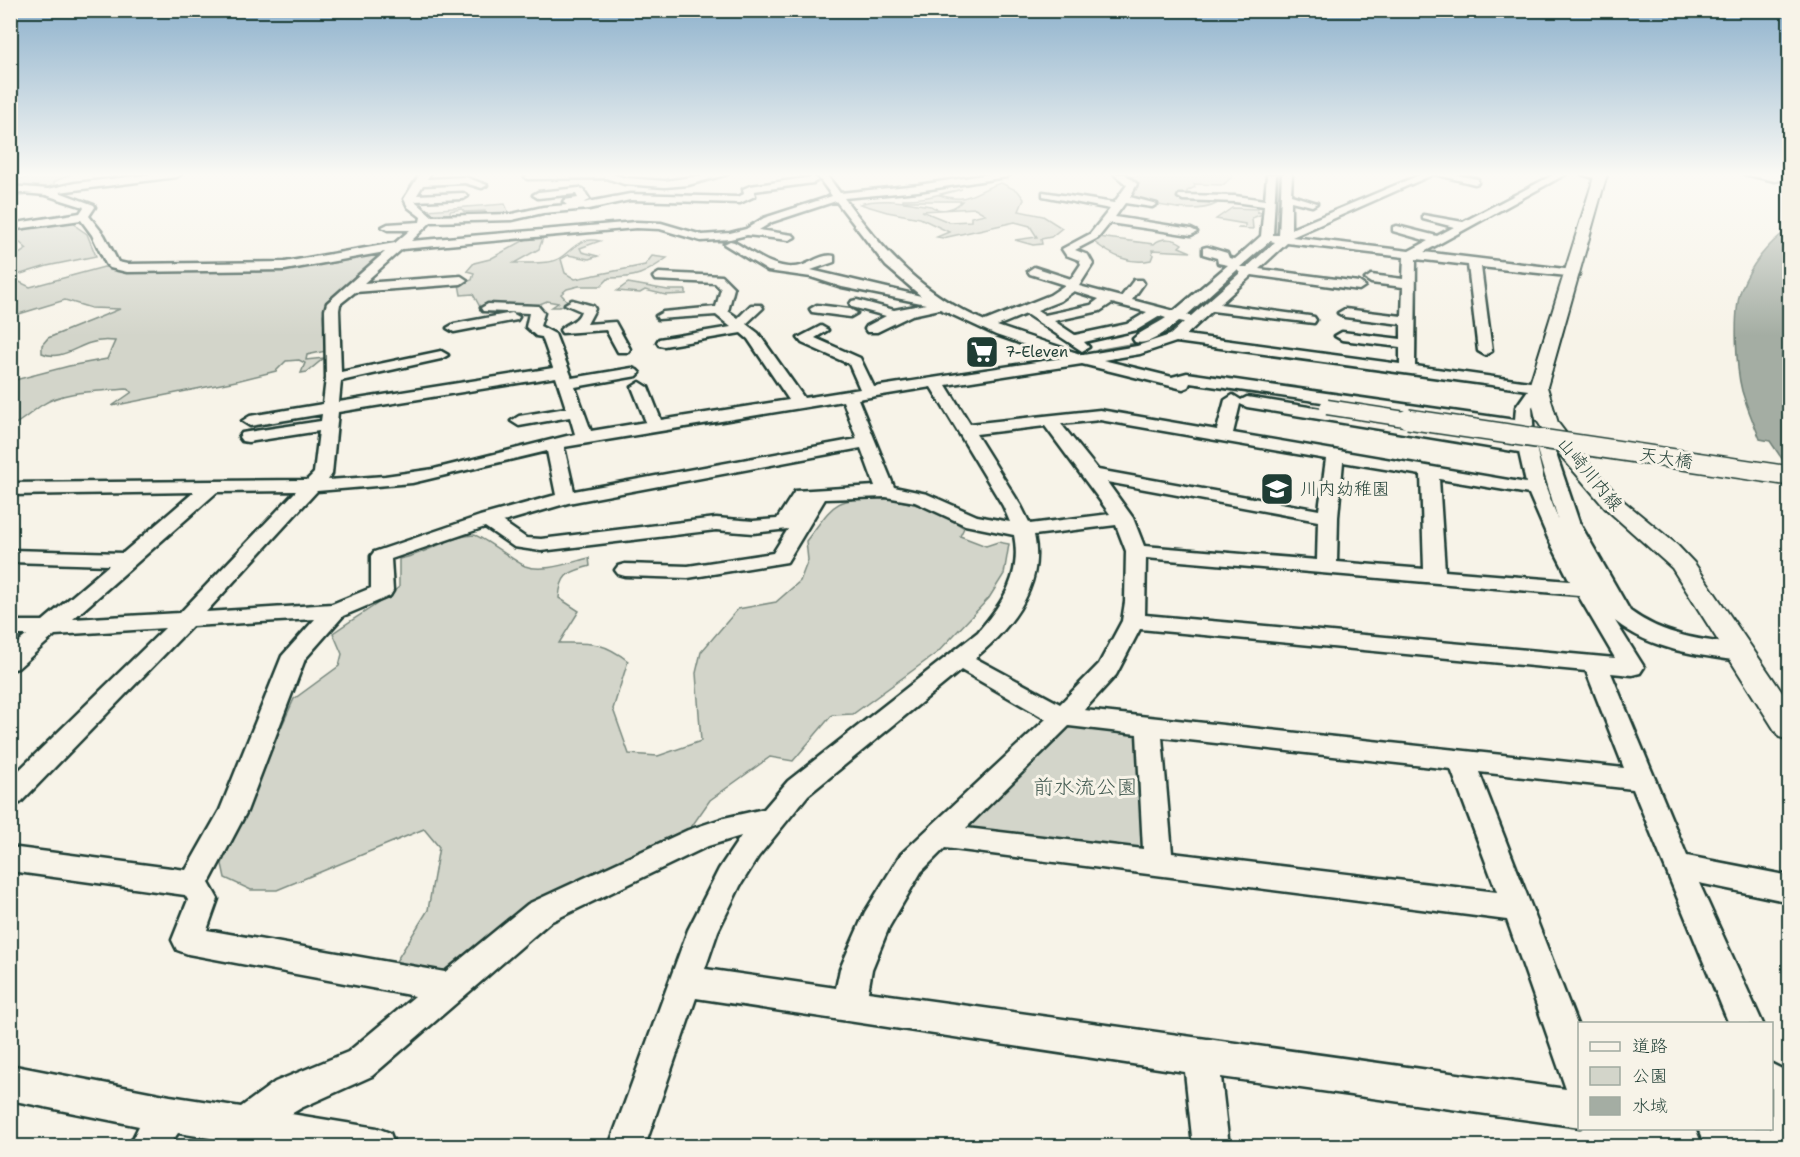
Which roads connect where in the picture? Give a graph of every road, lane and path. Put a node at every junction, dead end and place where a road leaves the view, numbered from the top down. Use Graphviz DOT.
graph roads {
  1 [pos="93,228"];
  2 [pos="419,228"];
  3 [pos="548,228"];
  4 [pos="605,228"];
  5 [pos="670,228"];
  6 [pos="754,228"];
  7 [pos="863,228"];
  8 [pos="1101,228"];
  9 [pos="1165,228"];
  10 [pos="1269,228"];
  11 [pos="1285,228"];
  12 [pos="1307,228"];
  13 [pos="1460,228"];
  14 [pos="1586,228"];
  15 [pos="1397,229"];
  16 [pos="747,232"];
  17 [pos="1191,232"];
  18 [pos="537,233"];
  19 [pos="789,237"];
  20 [pos="1268,237"];
  21 [pos="1285,238"];
  22 [pos="725,240"];
  23 [pos="1438,240"];
  24 [pos="399,246"];
  25 [pos="706,250"];
  26 [pos="1207,251"];
  27 [pos="1410,255"];
  28 [pos="830,259"];
  29 [pos="1474,262"];
  30 [pos="1236,266"];
  31 [pos="1034,271"];
  32 [pos="794,272"];
  33 [pos="1251,272"];
  34 [pos="813,274"];
  35 [pos="1573,274"];
  36 [pos="670,278"];
  37 [pos="1371,279"];
  38 [pos="461,280"];
  39 [pos="1138,282"];
  40 [pos="1410,284"];
  41 [pos="1359,286"];
  42 [pos="1077,287"];
  43 [pos="351,288"];
  44 [pos="797,289"];
  45 [pos="1221,297"];
  46 [pos="1055,298"];
  47 [pos="1107,300"];
  48 [pos="1124,302"];
  49 [pos="572,304"];
  50 [pos="944,304"];
  51 [pos="1279,305"];
  52 [pos="1368,305"];
  53 [pos="1209,307"];
  54 [pos="488,308"];
  55 [pos="756,308"];
  56 [pos="1095,308"];
  57 [pos="817,309"];
  58 [pos="1027,309"];
  59 [pos="1159,311"];
  60 [pos="537,313"];
  61 [pos="1345,313"];
  62 [pos="1409,315"];
  63 [pos="663,316"];
  64 [pos="1177,316"];
  65 [pos="1196,319"];
  66 [pos="732,320"];
  67 [pos="1042,320"];
  68 [pos="1309,320"];
  69 [pos="1143,321"];
  70 [pos="699,324"];
  71 [pos="985,326"];
  72 [pos="454,328"];
  73 [pos="1283,328"];
  74 [pos="872,329"];
  75 [pos="569,330"];
  76 [pos="821,330"];
  77 [pos="548,334"];
  78 [pos="1342,336"];
  79 [pos="1175,338"];
  80 [pos="664,342"];
  81 [pos="1408,344"];
  82 [pos="623,349"];
  83 [pos="401,350"];
  84 [pos="1082,351"];
  85 [pos="1485,351"];
  86 [pos="441,355"];
  87 [pos="334,370"];
  88 [pos="1407,370"];
  89 [pos="564,378"];
  90 [pos="936,382"];
  91 [pos="1171,382"];
  92 [pos="1538,387"];
  93 [pos="869,393"];
  94 [pos="849,396"];
  95 [pos="1233,400"];
  96 [pos="800,405"];
  97 [pos="576,411"];
  98 [pos="330,416"];
  99 [pos="1049,420"];
  100 [pos="519,421"];
  101 [pos="655,425"];
  102 [pos="1523,426"];
  103 [pos="249,429"];
  104 [pos="965,430"];
  105 [pos="1224,436"];
  106 [pos="585,437"];
  107 [pos="867,442"];
  108 [pos="554,443"];
  109 [pos="1535,444"];
  110 [pos="1335,457"];
  111 [pos="1430,472"];
  112 [pos="1092,474"];
  113 [pos="1790,476"];
  114 [pos="212,486"];
  115 [pos="312,487"];
  116 [pos="10,489"];
  117 [pos="1537,490"];
  118 [pos="886,491"];
  119 [pos="819,494"];
  120 [pos="566,498"];
  121 [pos="1328,517"];
  122 [pos="1123,518"];
  123 [pos="487,520"];
  124 [pos="1023,531"];
  125 [pos="1136,551"];
  126 [pos="10,556"];
  127 [pos="128,559"];
  128 [pos="1328,567"];
  129 [pos="625,570"];
  130 [pos="1435,576"];
  131 [pos="1586,589"];
  132 [pos="335,611"];
  133 [pos="186,620"];
  134 [pos="1133,621"];
  135 [pos="10,628"];
  136 [pos="47,628"];
  137 [pos="1741,653"];
  138 [pos="958,658"];
  139 [pos="10,662"];
  140 [pos="1595,663"];
  141 [pos="1063,717"];
  142 [pos="1149,727"];
  143 [pos="1790,729"];
  144 [pos="1461,761"];
  145 [pos="1641,780"];
  146 [pos="10,796"];
  147 [pos="771,819"];
  148 [pos="941,836"];
  149 [pos="10,860"];
  150 [pos="1158,863"];
  151 [pos="1677,866"];
  152 [pos="194,884"];
  153 [pos="1790,889"];
  154 [pos="1518,908"];
  155 [pos="684,981"];
  156 [pos="452,988"];
  157 [pos="849,1005"];
  158 [pos="1746,1022"];
  159 [pos="1201,1057"];
  160 [pos="1578,1074"];
  161 [pos="10,1082"];
  162 [pos="1773,1084"];
  163 [pos="1578,1110"];
  164 [pos="170,1114"];
  165 [pos="1790,1123"];
  166 [pos="247,1125"];
  167 [pos="1729,1130"];
  168 [pos="1790,1139"];
  169 [pos="147,1146"];
  170 [pos="377,1146"];
  171 [pos="627,1146"];
  172 [pos="1211,1146"];
  1 -- 24 [label="street"];
  2 -- 24 [label="street"];
  3 -- 18 [label="street"];
  4 -- 18 [label="street"];
  5 -- 22 [label="street"];
  6 -- 16 [label="street"];
  7 -- 50 [label="street"];
  8 -- 42 [label="street"];
  9 -- 17 [label="street"];
  10 -- 20 [label="street"];
  11 -- 21 [label="street"];
  12 -- 21 [label="street"];
  13 -- 23 [label="street"];
  14 -- 35 [label="main road"];
  15 -- 23 [label="street"];
  16 -- 19 [label="street"];
  16 -- 22 [label="street"];
  18 -- 24 [label="street"];
  20 -- 21 [label="street"];
  20 -- 30 [label="street"];
  21 -- 27 [label="street"];
  21 -- 33 [label="street"];
  22 -- 25 [label="street"];
  22 -- 32 [label="street"];
  23 -- 27 [label="street"];
  24 -- 43 [label="street"];
  26 -- 30 [label="street"];
  27 -- 29 [label="street"];
  27 -- 40 [label="street"];
  28 -- 32 [label="street"];
  29 -- 35 [label="street"];
  29 -- 85 [label="street"];
  30 -- 33 [label="street"];
  30 -- 64 [label="street"];
  31 -- 42 [label="street"];
  32 -- 34 [label="street"];
  33 -- 41 [label="street"];
  33 -- 45 [label="street"];
  34 -- 44 [label="street"];
  34 -- 50 [label="street"];
  35 -- 92 [label="main road"];
  36 -- 66 [label="street"];
  37 -- 40 [label="street"];
  38 -- 43 [label="street"];
  39 -- 48 [label="street"];
  40 -- 62 [label="street"];
  42 -- 46 [label="street"];
  42 -- 48 [label="street"];
  43 -- 87 [label="street"];
  45 -- 51 [label="street"];
  45 -- 53 [label="street"];
  46 -- 56 [label="street"];
  46 -- 58 [label="street"];
  47 -- 56 [label="street"];
  48 -- 59 [label="street"];
  49 -- 75 [label="street"];
  50 -- 57 [label="street"];
  50 -- 71 [label="street"];
  50 -- 74 [label="street"];
  52 -- 62 [label="street"];
  53 -- 65 [label="street"];
  53 -- 68 [label="street"];
  54 -- 60 [label="street"];
  55 -- 66 [label="street"];
  56 -- 67 [label="street"];
  56 -- 69 [label="street"];
  58 -- 67 [label="street"];
  58 -- 71 [label="street"];
  59 -- 64 [label="street"];
  59 -- 69 [label="street"];
  60 -- 72 [label="street"];
  60 -- 77 [label="street"];
  61 -- 62 [label="street"];
  62 -- 81 [label="street"];
  63 -- 66 [label="street"];
  64 -- 65 [label="street"];
  64 -- 84 [label="street"];
  65 -- 73 [label="street"];
  65 -- 79 [label="street"];
  66 -- 70 [label="street"];
  66 -- 80 [label="street"];
  66 -- 96 [label="street"];
  67 -- 84 [label="street"];
  69 -- 84 [label="street"];
  71 -- 84 [label="street"];
  75 -- 77 [label="street"];
  75 -- 82 [label="street"];
  76 -- 93 [label="street"];
  77 -- 89 [label="street"];
  78 -- 81 [label="street"];
  79 -- 84 [label="street"];
  79 -- 88 [label="street"];
  81 -- 88 [label="street"];
  83 -- 87 [label="street"];
  84 -- 90 [label="street"];
  84 -- 91 [label="street"];
  86 -- 87 [label="street"];
  87 -- 98 [label="street"];
  88 -- 92 [label="street"];
  89 -- 97 [label="street"];
  89 -- 98 [label="street"];
  89 -- 101 [label="street"];
  90 -- 93 [label="street"];
  90 -- 104 [label="street"];
  91 -- 95 [label="street"];
  91 -- 102 [label="street"];
  91 -- 109 [label="street, bridge"];
  92 -- 102 [label="street"];
  92 -- 137 [label="main road, 山崎川内線"];
  93 -- 94 [label="street"];
  94 -- 96 [label="street"];
  94 -- 107 [label="street"];
  95 -- 105 [label="street"];
  95 -- 109 [label="street"];
  96 -- 101 [label="street"];
  97 -- 100 [label="street"];
  97 -- 106 [label="street"];
  98 -- 103 [label="street"];
  98 -- 115 [label="street"];
  99 -- 104 [label="street"];
  99 -- 105 [label="street"];
  99 -- 112 [label="street"];
  101 -- 106 [label="street"];
  102 -- 109 [label="street"];
  104 -- 124 [label="street"];
  105 -- 110 [label="street"];
  106 -- 108 [label="street"];
  107 -- 118 [label="street"];
  107 -- 120 [label="street"];
  108 -- 115 [label="street"];
  108 -- 120 [label="street"];
  109 -- 113 [label="street, 天大橋, bridge"];
  109 -- 117 [label="street"];
  109 -- 137 [label="street"];
  110 -- 111 [label="street"];
  110 -- 121 [label="street"];
  111 -- 117 [label="street"];
  111 -- 130 [label="street"];
  112 -- 121 [label="street"];
  112 -- 122 [label="street"];
  114 -- 115 [label="street"];
  114 -- 116 [label="street"];
  114 -- 127 [label="street"];
  115 -- 133 [label="street"];
  117 -- 131 [label="street"];
  118 -- 119 [label="street"];
  118 -- 124 [label="street"];
  119 -- 123 [label="street"];
  119 -- 129 [label="street"];
  120 -- 123 [label="street"];
  121 -- 128 [label="street"];
  122 -- 124 [label="street"];
  122 -- 125 [label="street"];
  123 -- 132 [label="street"];
  124 -- 138 [label="street"];
  125 -- 128 [label="street"];
  125 -- 134 [label="street"];
  126 -- 127 [label="street"];
  127 -- 136 [label="street"];
  128 -- 130 [label="street"];
  130 -- 131 [label="street"];
  131 -- 140 [label="street"];
  132 -- 133 [label="street"];
  132 -- 152 [label="street"];
  133 -- 136 [label="street"];
  133 -- 146 [label="street"];
  134 -- 140 [label="street"];
  134 -- 141 [label="street"];
  135 -- 136 [label="street"];
  136 -- 139 [label="street"];
  137 -- 143 [label="main road, 山崎川内線"];
  138 -- 141 [label="street"];
  138 -- 147 [label="street"];
  140 -- 145 [label="street"];
  141 -- 142 [label="street"];
  141 -- 148 [label="street"];
  142 -- 144 [label="street"];
  142 -- 150 [label="street"];
  144 -- 145 [label="street"];
  144 -- 154 [label="street"];
  145 -- 151 [label="street"];
  147 -- 155 [label="street"];
  147 -- 156 [label="street"];
  148 -- 150 [label="street"];
  148 -- 157 [label="street"];
  149 -- 152 [label="street"];
  150 -- 154 [label="street"];
  151 -- 153 [label="street"];
  151 -- 158 [label="street"];
  152 -- 156 [label="street"];
  154 -- 160 [label="street"];
  155 -- 157 [label="street"];
  155 -- 171 [label="street"];
  156 -- 166 [label="street"];
  157 -- 159 [label="street"];
  159 -- 163 [label="street"];
  159 -- 172 [label="street"];
  161 -- 164 [label="street"];
  162 -- 165 [label="street"];
  164 -- 166 [label="street"];
  164 -- 169 [label="street"];
  166 -- 170 [label="street"];
  167 -- 168 [label="street"];
}
